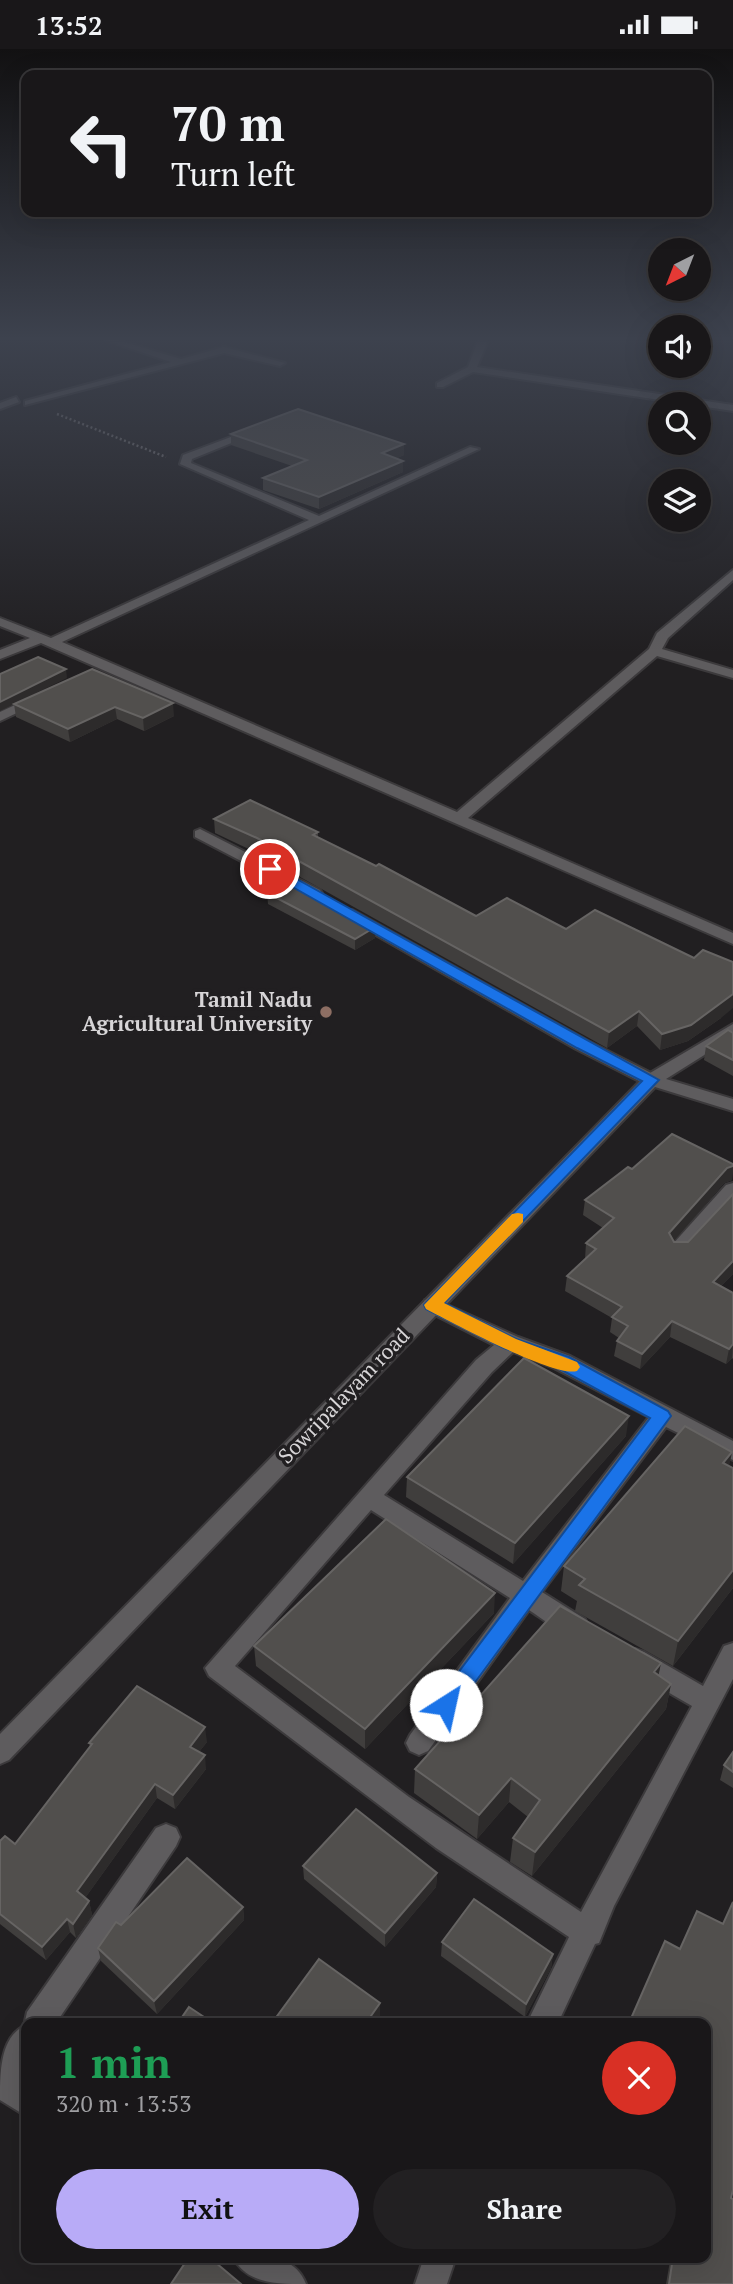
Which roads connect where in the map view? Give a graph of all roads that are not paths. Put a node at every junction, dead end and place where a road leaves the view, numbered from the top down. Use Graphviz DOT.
graph roads {
  1 [pos="217,444"];
  2 [pos="474,449"];
  3 [pos="318,520"];
  4 [pos="733,574"];
  5 [pos="0,622"];
  6 [pos="45,641"];
  7 [pos="654,651"];
  8 [pos="0,655"];
  9 [pos="110,666"];
  10 [pos="733,674"];
  11 [pos="86,677"];
  12 [pos="49,694"];
  13 [pos="0,717"];
  14 [pos="458,818"];
  15 [pos="200,834"];
  16 [pos="733,939"];
  17 [pos="733,1029"];
  18 [pos="651,1080"];
  19 [pos="733,1105"];
  20 [pos="733,1191"];
  21 [pos="679,1250"];
  22 [pos="432,1305"];
  23 [pos="510,1343"];
  24 [pos="662,1416"];
  25 [pos="733,1451"];
  26 [pos="368,1497"];
  27 [pos="525,1597"];
  28 [pos="593,1636"];
  29 [pos="616,1649"];
  30 [pos="733,1654"];
  31 [pos="707,1702"];
  32 [pos="419,1743"];
  33 [pos="0,1752"];
  34 [pos="166,1837"];
  35 [pos="589,1933"];
  36 [pos="41,2018"];
  37 [pos="545,2018"];
  38 [pos="21,2048"];
  39 [pos="0,2080"];
  40 [pos="21,2097"];
  41 [pos="258,2263"];
  42 [pos="438,2263"];
  43 [pos="290,2284"];
  44 [pos="431,2284"];
  1 -- 3 [label="street"];
  2 -- 3 [label="street"];
  3 -- 6 [label="street"];
  4 -- 7 [label="street"];
  5 -- 6 [label="street"];
  6 -- 8 [label="street"];
  6 -- 9 [label="street"];
  7 -- 10 [label="street"];
  7 -- 14 [label="street"];
  9 -- 11 [label="street"];
  9 -- 14 [label="street"];
  12 -- 13 [label="street"];
  14 -- 16 [label="street"];
  15 -- 18 [label="street"];
  17 -- 18 [label="street, Sowripalayam road"];
  18 -- 19 [label="street"];
  18 -- 22 [label="street, Sowripalayam road"];
  20 -- 21 [label="street"];
  22 -- 23 [label="street"];
  22 -- 33 [label="street, Sowripalayam road"];
  23 -- 24 [label="street"];
  23 -- 26 [label="street"];
  24 -- 25 [label="street"];
  24 -- 27 [label="street"];
  26 -- 27 [label="street"];
  26 -- 35 [label="street"];
  27 -- 28 [label="street"];
  27 -- 32 [label="street"];
  29 -- 31 [label="street"];
  30 -- 31 [label="street"];
  31 -- 35 [label="street"];
  34 -- 36 [label="street"];
  35 -- 37 [label="street"];
  38 -- 39 [label="street"];
  39 -- 40 [label="street"];
  41 -- 43 [label="street"];
  42 -- 44 [label="street"];
}
